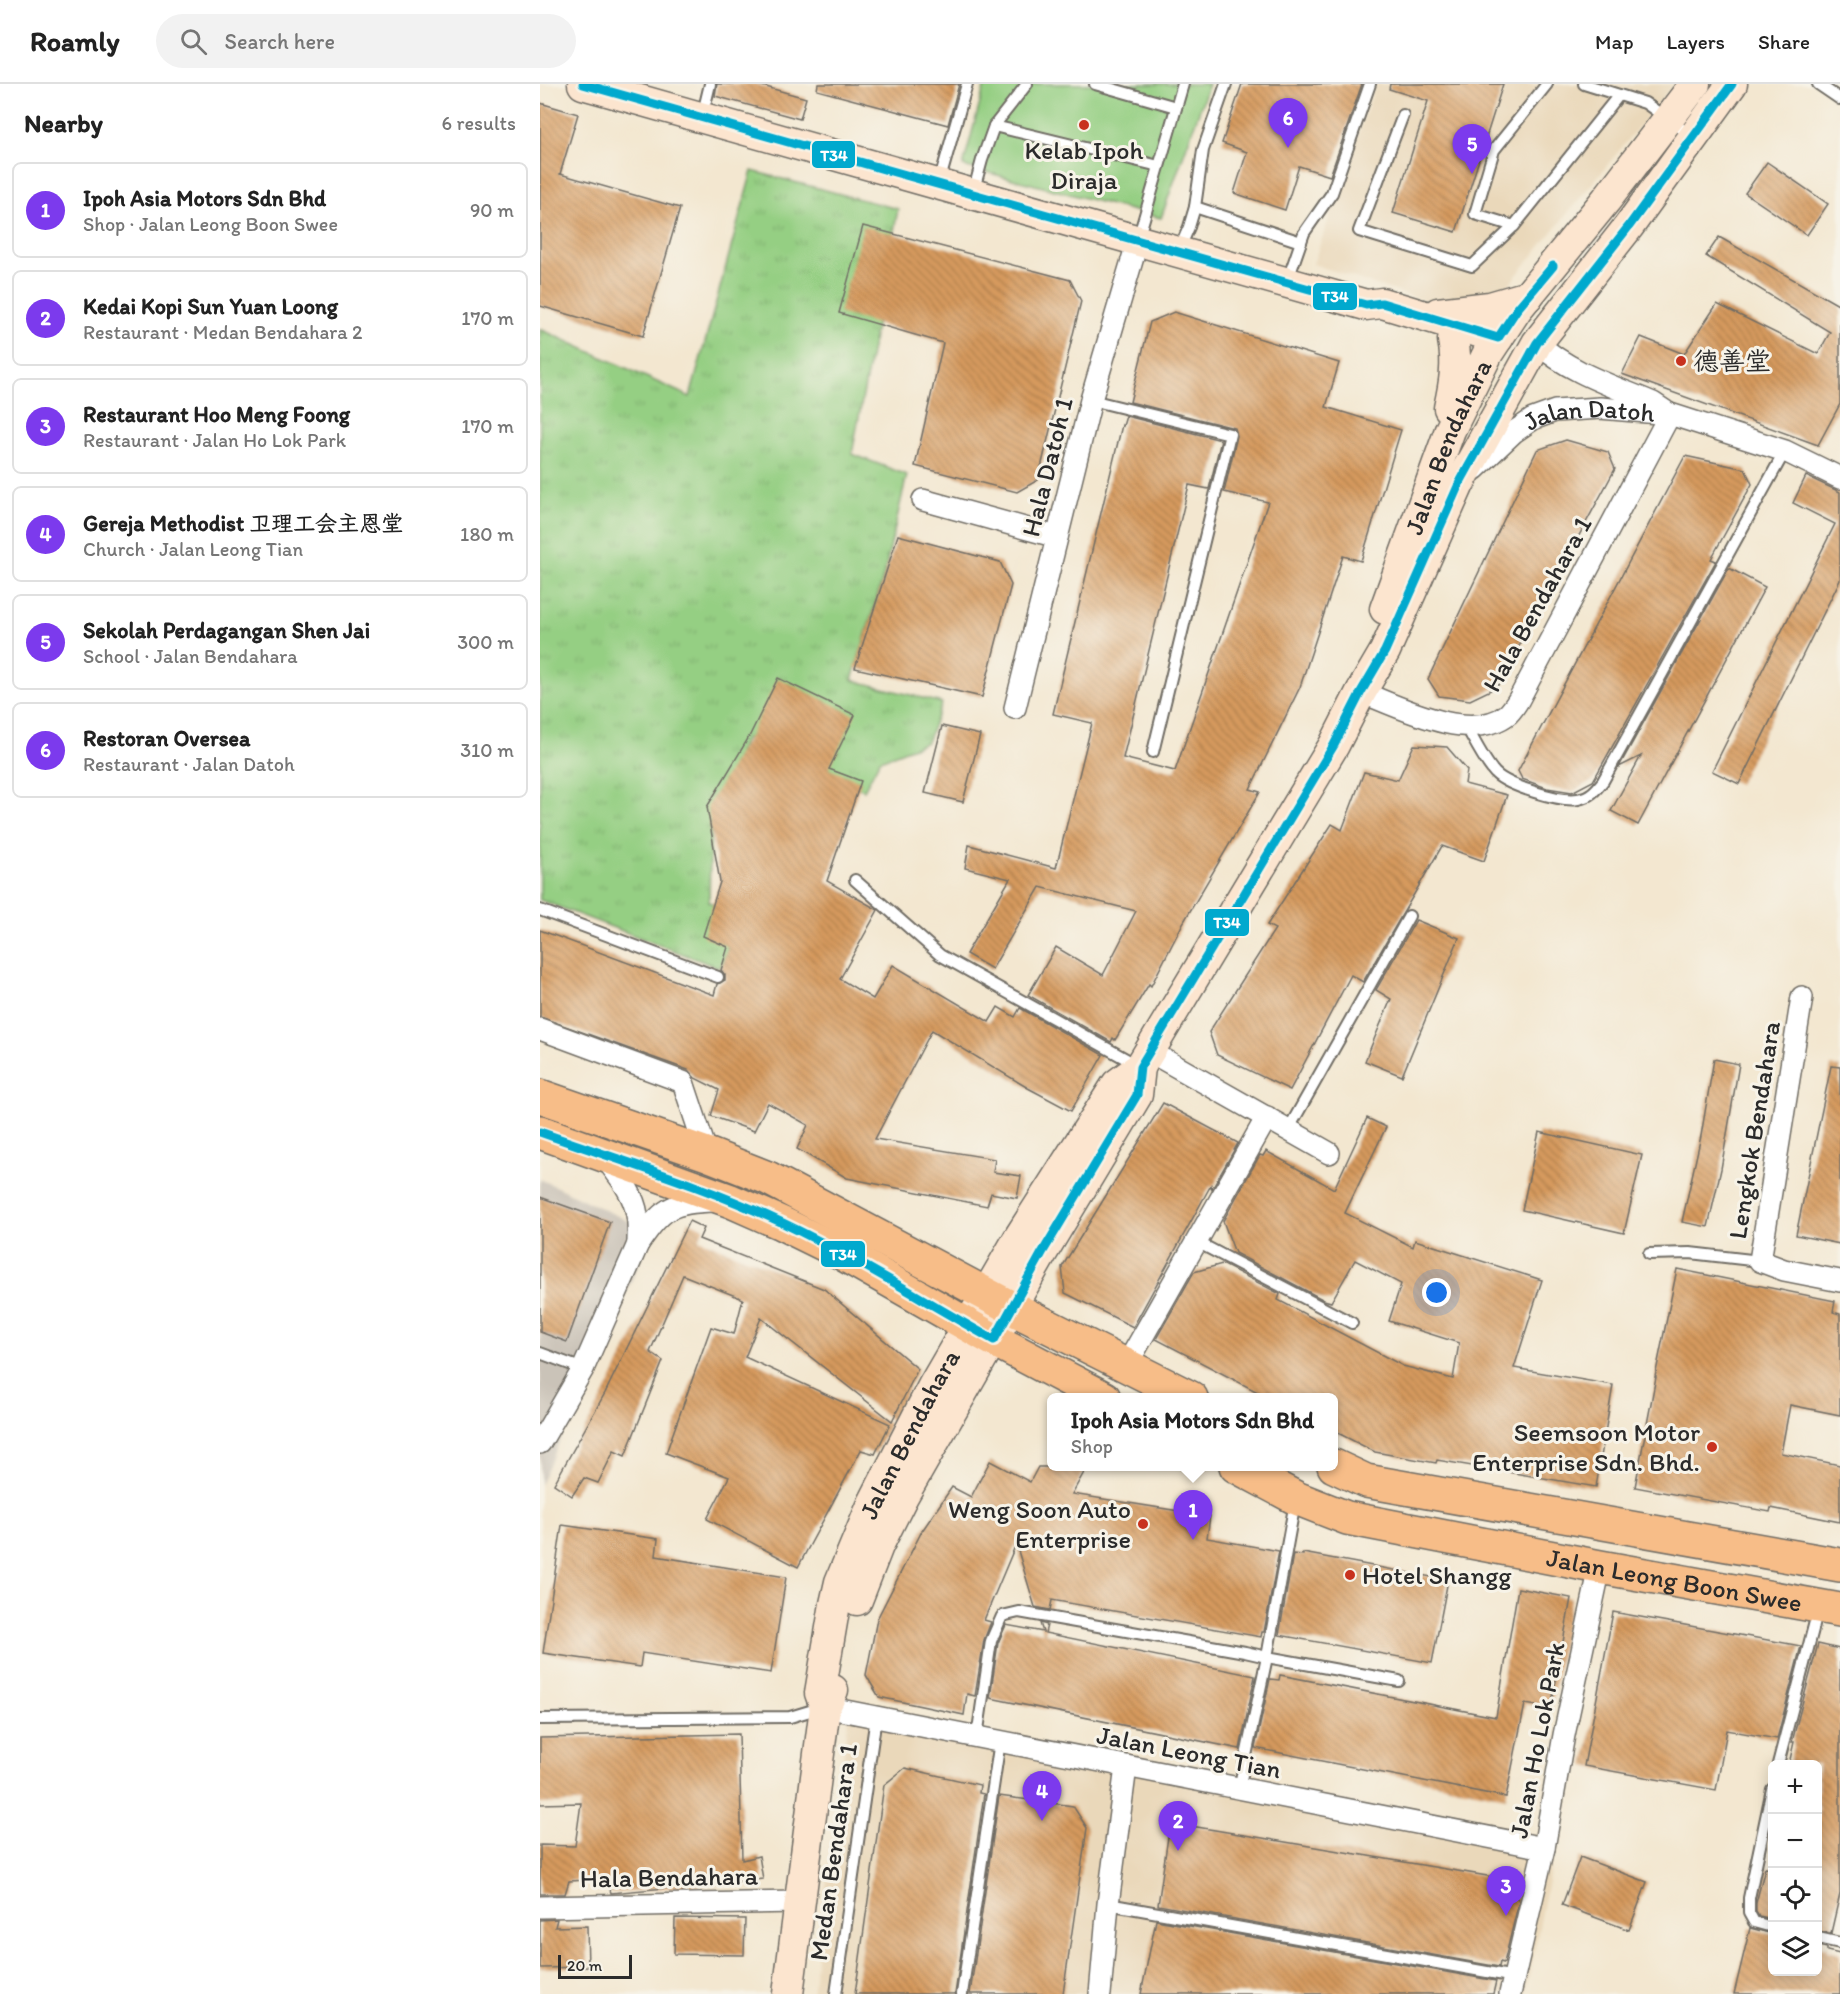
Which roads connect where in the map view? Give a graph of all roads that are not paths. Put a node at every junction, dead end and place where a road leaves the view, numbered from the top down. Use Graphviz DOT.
graph roads {
  1 [pos="583,84"];
  2 [pos="710,84"];
  3 [pos="967,84"];
  4 [pos="1027,84"];
  5 [pos="1095,84"];
  6 [pos="1183,84"];
  7 [pos="1226,84"];
  8 [pos="1370,84"];
  9 [pos="1547,84"];
  10 [pos="1584,84"];
  11 [pos="1695,84"];
  12 [pos="1732,84"];
  13 [pos="1820,85"];
  14 [pos="1619,95"];
  15 [pos="1840,99"];
  16 [pos="1176,107"];
  17 [pos="1403,115"];
  18 [pos="702,117"];
  19 [pos="1668,119"];
  20 [pos="994,126"];
  21 [pos="1693,136"];
  22 [pos="1159,166"];
  23 [pos="939,183"];
  24 [pos="973,193"];
  25 [pos="1195,207"];
  26 [pos="1514,226"];
  27 [pos="1138,240"];
  28 [pos="1301,242"];
  29 [pos="1609,250"];
  30 [pos="1178,251"];
  31 [pos="1287,283"];
  32 [pos="1528,296"];
  33 [pos="1366,305"];
  34 [pos="1417,313"];
  35 [pos="1453,340"];
  36 [pos="1537,343"];
  37 [pos="1496,346"];
  38 [pos="1091,400"];
  39 [pos="1670,414"];
  40 [pos="1785,451"];
  41 [pos="1438,461"];
  42 [pos="1840,478"];
  43 [pos="1460,484"];
  44 [pos="923,500"];
  45 [pos="1057,537"];
  46 [pos="1361,692"];
  47 [pos="1016,708"];
  48 [pos="1466,725"];
  49 [pos="1153,752"];
  50 [pos="855,880"];
  51 [pos="540,910"];
  52 [pos="1409,916"];
  53 [pos="718,977"];
  54 [pos="1802,997"];
  55 [pos="540,1029"];
  56 [pos="1145,1059"];
  57 [pos="540,1096"];
  58 [pos="1267,1117"];
  59 [pos="1288,1130"];
  60 [pos="540,1132"];
  61 [pos="1329,1153"];
  62 [pos="707,1154"];
  63 [pos="603,1155"];
  64 [pos="731,1201"];
  65 [pos="1197,1242"];
  66 [pos="638,1244"];
  67 [pos="1649,1254"];
  68 [pos="1760,1261"];
  69 [pos="1840,1281"];
  70 [pos="990,1317"];
  71 [pos="1352,1323"];
  72 [pos="540,1353"];
  73 [pos="1126,1366"];
  74 [pos="582,1369"];
  75 [pos="1097,1393"];
  76 [pos="1181,1393"];
  77 [pos="540,1443"];
  78 [pos="1338,1468"];
  79 [pos="1244,1471"];
  80 [pos="1296,1498"];
  81 [pos="1840,1565"];
  82 [pos="1600,1567"];
  83 [pos="1829,1608"];
  84 [pos="1268,1657"];
  85 [pos="1399,1681"];
  86 [pos="825,1707"];
  87 [pos="876,1717"];
  88 [pos="540,1719"];
  89 [pos="977,1737"];
  90 [pos="1000,1741"];
  91 [pos="1779,1760"];
  92 [pos="1126,1767"];
  93 [pos="1239,1790"];
  94 [pos="1768,1812"];
  95 [pos="1544,1848"];
  96 [pos="799,1902"];
  97 [pos="1108,1904"];
  98 [pos="540,1907"];
  99 [pos="1768,1926"];
  100 [pos="1822,1939"];
  101 [pos="1840,1943"];
  102 [pos="1512,1986"];
  103 [pos="788,1994"];
  104 [pos="836,1994"];
  105 [pos="962,1994"];
  106 [pos="1100,1994"];
  1 -- 18 [label="main road"];
  2 -- 18 [label="lane"];
  3 -- 23 [label="lane"];
  4 -- 20 [label="lane"];
  5 -- 16 [label="lane"];
  6 -- 16 [label="lane"];
  7 -- 25 [label="lane"];
  8 -- 28 [label="lane"];
  9 -- 26 [label="lane"];
  10 -- 14 [label="lane"];
  11 -- 19 [label="main road, Jalan Bendahara"];
  12 -- 21 [label="main road, Jalan Bendahara"];
  13 -- 15 [label="lane"];
  14 -- 19 [label="lane"];
  14 -- 26 [label="lane"];
  16 -- 22 [label="lane"];
  17 -- 26 [label="lane"];
  18 -- 23 [label="main road"];
  19 -- 21 [label="lane"];
  19 -- 32 [label="main road, Jalan Bendahara"];
  20 -- 22 [label="lane"];
  20 -- 24 [label="lane"];
  21 -- 29 [label="main road, Jalan Bendahara"];
  22 -- 27 [label="lane"];
  23 -- 24 [label="main road"];
  24 -- 27 [label="main road"];
  25 -- 28 [label="lane"];
  25 -- 30 [label="lane"];
  27 -- 30 [label="main road"];
  27 -- 38 [label="street, Hala Datoh 1"];
  28 -- 31 [label="lane"];
  29 -- 36 [label="main road, Jalan Bendahara"];
  29 -- 37 [label="main road"];
  30 -- 31 [label="main road"];
  31 -- 33 [label="main road"];
  32 -- 34 [label="main road"];
  32 -- 37 [label="main road, Jalan Bendahara"];
  33 -- 34 [label="main road"];
  33 -- 35 [label="main road"];
  34 -- 37 [label="main road"];
  35 -- 37 [label="main road"];
  35 -- 41 [label="main road"];
  36 -- 39 [label="street, Jalan Datoh"];
  36 -- 43 [label="main road, Jalan Bendahara"];
  37 -- 41 [label="main road, Jalan Bendahara"];
  37 -- 43 [label="main road"];
  38 -- 45 [label="street, Hala Datoh 1"];
  38 -- 49 [label="lane"];
  39 -- 40 [label="street, Jalan Datoh"];
  39 -- 43 [label="street, Jalan Datoh"];
  39 -- 48 [label="street, Hala Bendahara 1"];
  40 -- 42 [label="street, Jalan Datoh"];
  40 -- 48 [label="lane"];
  41 -- 46 [label="main road, Jalan Bendahara"];
  43 -- 46 [label="main road, Jalan Bendahara"];
  44 -- 45 [label="street"];
  45 -- 47 [label="street, Hala Datoh 1"];
  46 -- 48 [label="street, Hala Bendahara 1"];
  46 -- 56 [label="main road, Jalan Bendahara"];
  50 -- 56 [label="lane"];
  51 -- 53 [label="lane"];
  52 -- 59 [label="lane"];
  54 -- 68 [label="street, Lengkok Bendahara"];
  55 -- 62 [label="street"];
  56 -- 58 [label="street"];
  56 -- 70 [label="main road, Jalan Bendahara"];
  57 -- 62 [label="main road"];
  58 -- 59 [label="street"];
  58 -- 65 [label="street"];
  59 -- 61 [label="street"];
  60 -- 63 [label="main road"];
  62 -- 70 [label="main road"];
  63 -- 64 [label="main road"];
  63 -- 66 [label="street"];
  64 -- 66 [label="street"];
  64 -- 70 [label="main road"];
  65 -- 71 [label="lane"];
  65 -- 73 [label="street"];
  66 -- 74 [label="street"];
  67 -- 68 [label="lane"];
  68 -- 69 [label="street, Lengkok Bendahara"];
  70 -- 73 [label="main road"];
  70 -- 75 [label="main road"];
  70 -- 86 [label="main road, Jalan Bendahara"];
  72 -- 74 [label="lane"];
  73 -- 76 [label="main road"];
  74 -- 77 [label="street"];
  78 -- 81 [label="main road, Jalan Leong Boon Swee"];
  79 -- 80 [label="main road, Jalan Leong Boon Swee"];
  80 -- 82 [label="main road, Jalan Leong Boon Swee"];
  80 -- 84 [label="lane"];
  82 -- 83 [label="main road, Jalan Leong Boon Swee"];
  82 -- 95 [label="street, Jalan Ho Lok Park"];
  83 -- 91 [label="lane"];
  84 -- 85 [label="lane"];
  84 -- 89 [label="lane"];
  84 -- 93 [label="lane"];
  86 -- 87 [label="street, Jalan Leong Tian"];
  86 -- 88 [label="lane"];
  86 -- 96 [label="main road, Jalan Bendahara"];
  87 -- 89 [label="street, Jalan Leong Tian"];
  87 -- 104 [label="lane, Medan Bendahara 1"];
  89 -- 90 [label="street, Jalan Leong Tian"];
  90 -- 92 [label="street, Jalan Leong Tian"];
  90 -- 105 [label="lane"];
  92 -- 93 [label="street, Jalan Leong Tian"];
  92 -- 97 [label="street"];
  93 -- 95 [label="street, Jalan Leong Tian"];
  94 -- 99 [label="lane"];
  95 -- 102 [label="street, Jalan Ho Lok Park"];
  96 -- 98 [label="street, Hala Bendahara"];
  96 -- 103 [label="main road, Jalan Bendahara"];
  97 -- 102 [label="lane"];
  97 -- 106 [label="street"];
  100 -- 101 [label="lane"];
}
